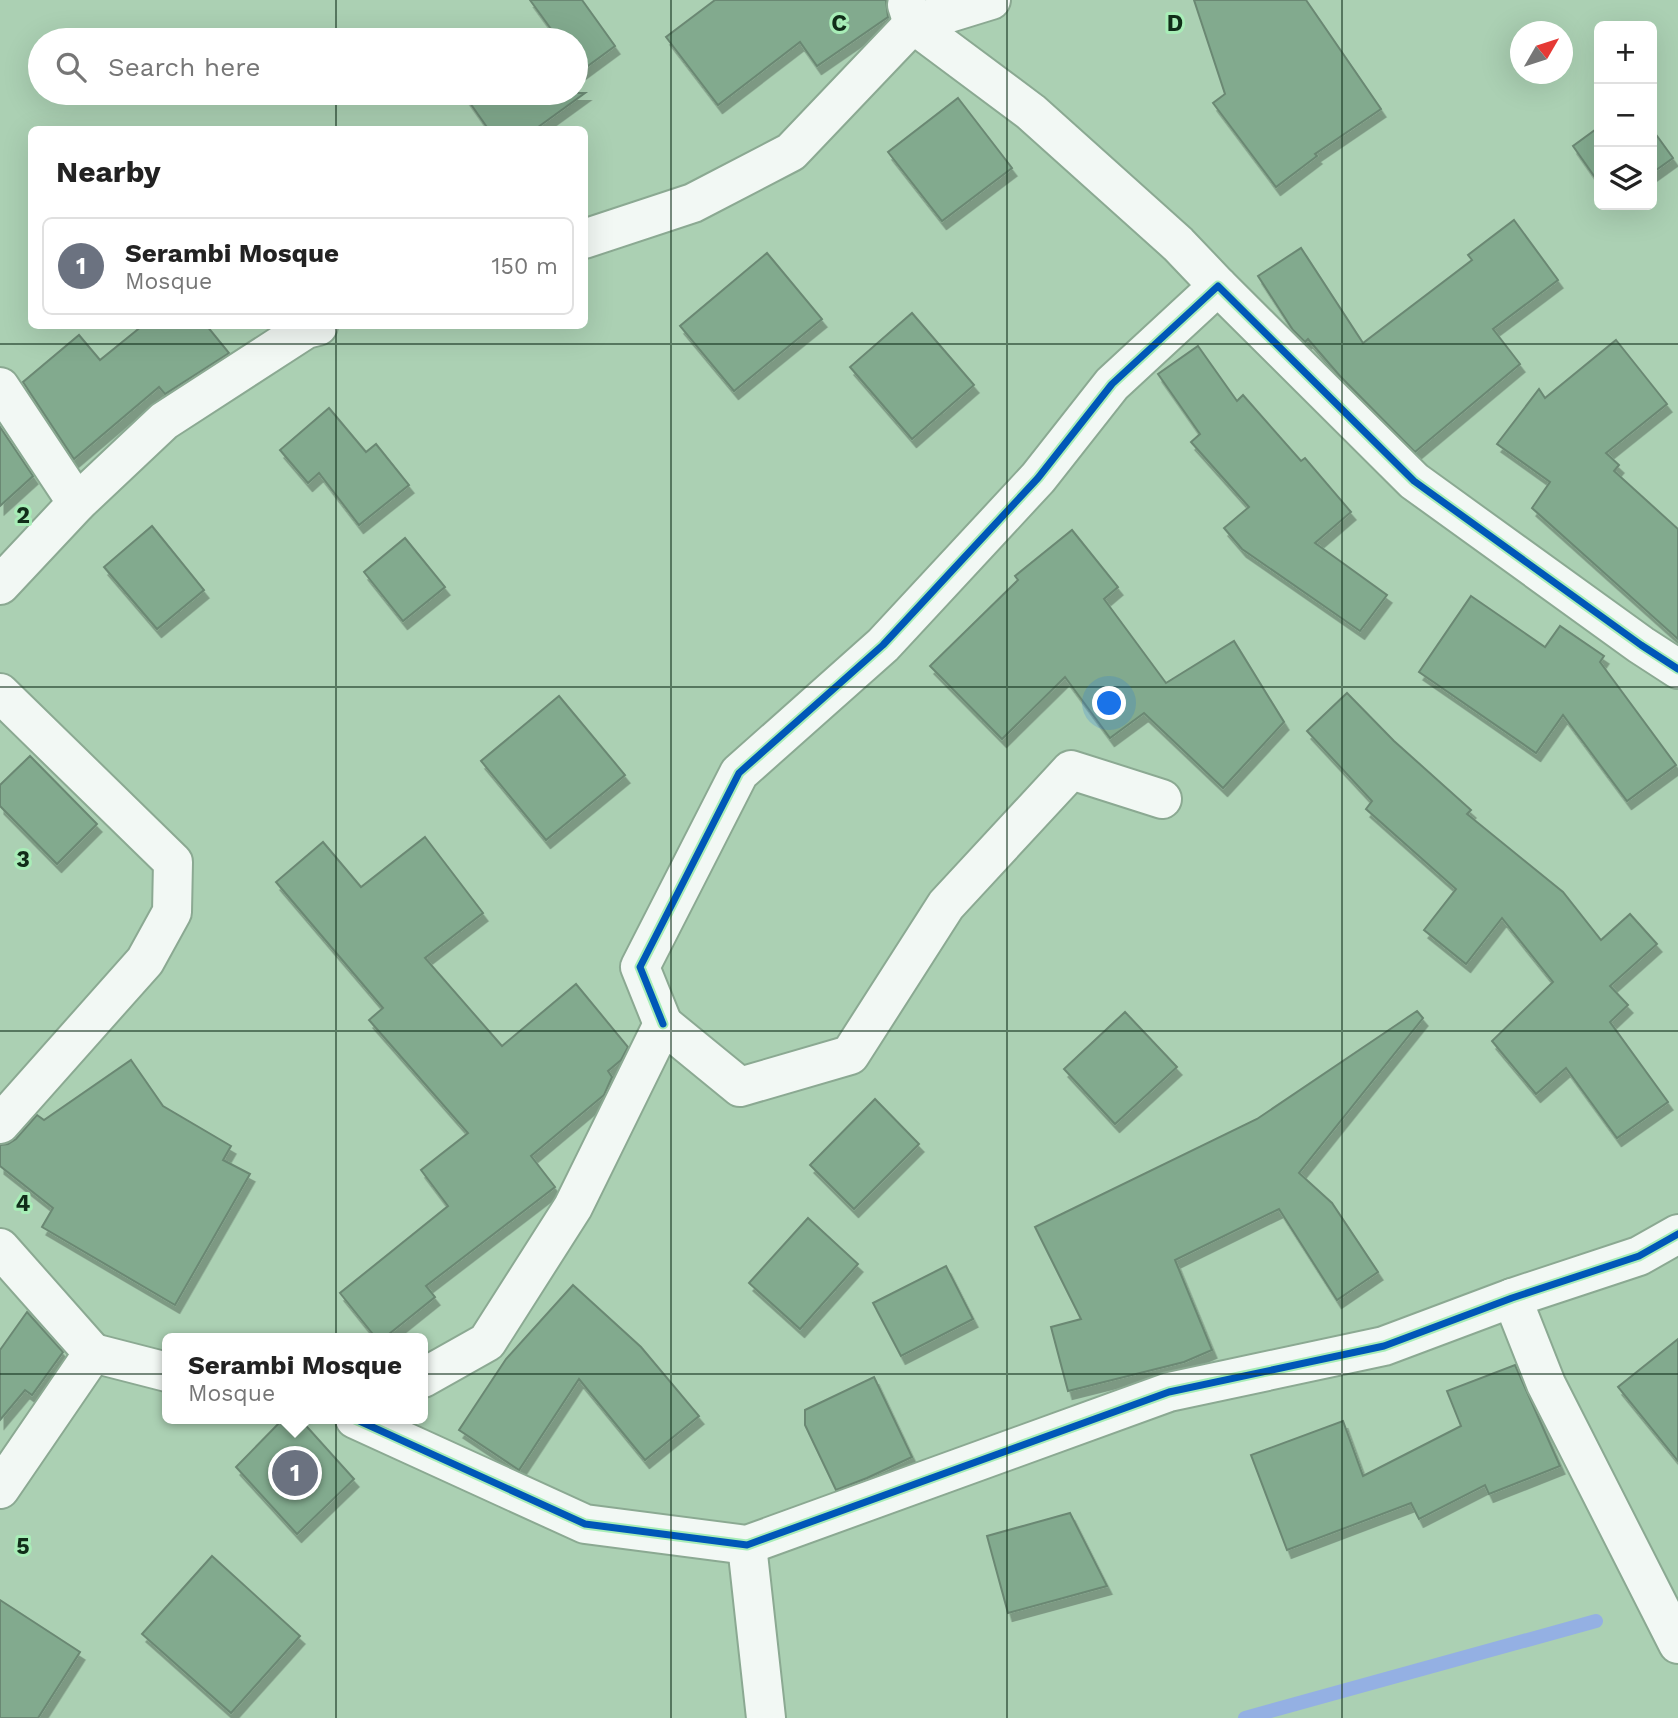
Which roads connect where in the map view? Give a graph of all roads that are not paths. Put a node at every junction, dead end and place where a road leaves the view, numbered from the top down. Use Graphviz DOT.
graph roads {
  1 [pos="991,0"];
  2 [pos="909,12"];
  3 [pos="588,238"];
  4 [pos="1218,286"];
  5 [pos="306,329"];
  6 [pos="0,387"];
  7 [pos="77,503"];
  8 [pos="0,585"];
  9 [pos="1678,668"];
  10 [pos="0,693"];
  11 [pos="1162,799"];
  12 [pos="663,1024"];
  13 [pos="0,1124"];
  14 [pos="1678,1234"];
  15 [pos="0,1248"];
  16 [pos="1512,1298"];
  17 [pos="93,1353"];
  18 [pos="162,1371"];
  19 [pos="428,1375"];
  20 [pos="366,1424"];
  21 [pos="0,1489"];
  22 [pos="747,1545"];
  23 [pos="1678,1644"];
  24 [pos="766,1718"];
  1 -- 2 [label="street"];
  2 -- 3 [label="street"];
  2 -- 4 [label="street"];
  4 -- 9 [label="street"];
  4 -- 12 [label="street"];
  5 -- 7 [label="street"];
  6 -- 7 [label="street"];
  7 -- 8 [label="street"];
  10 -- 13 [label="street"];
  11 -- 12 [label="street"];
  12 -- 19 [label="street"];
  14 -- 16 [label="street"];
  15 -- 17 [label="street"];
  16 -- 22 [label="street"];
  16 -- 23 [label="street"];
  17 -- 18 [label="street"];
  17 -- 21 [label="street"];
  20 -- 22 [label="street"];
  22 -- 24 [label="street"];
}
